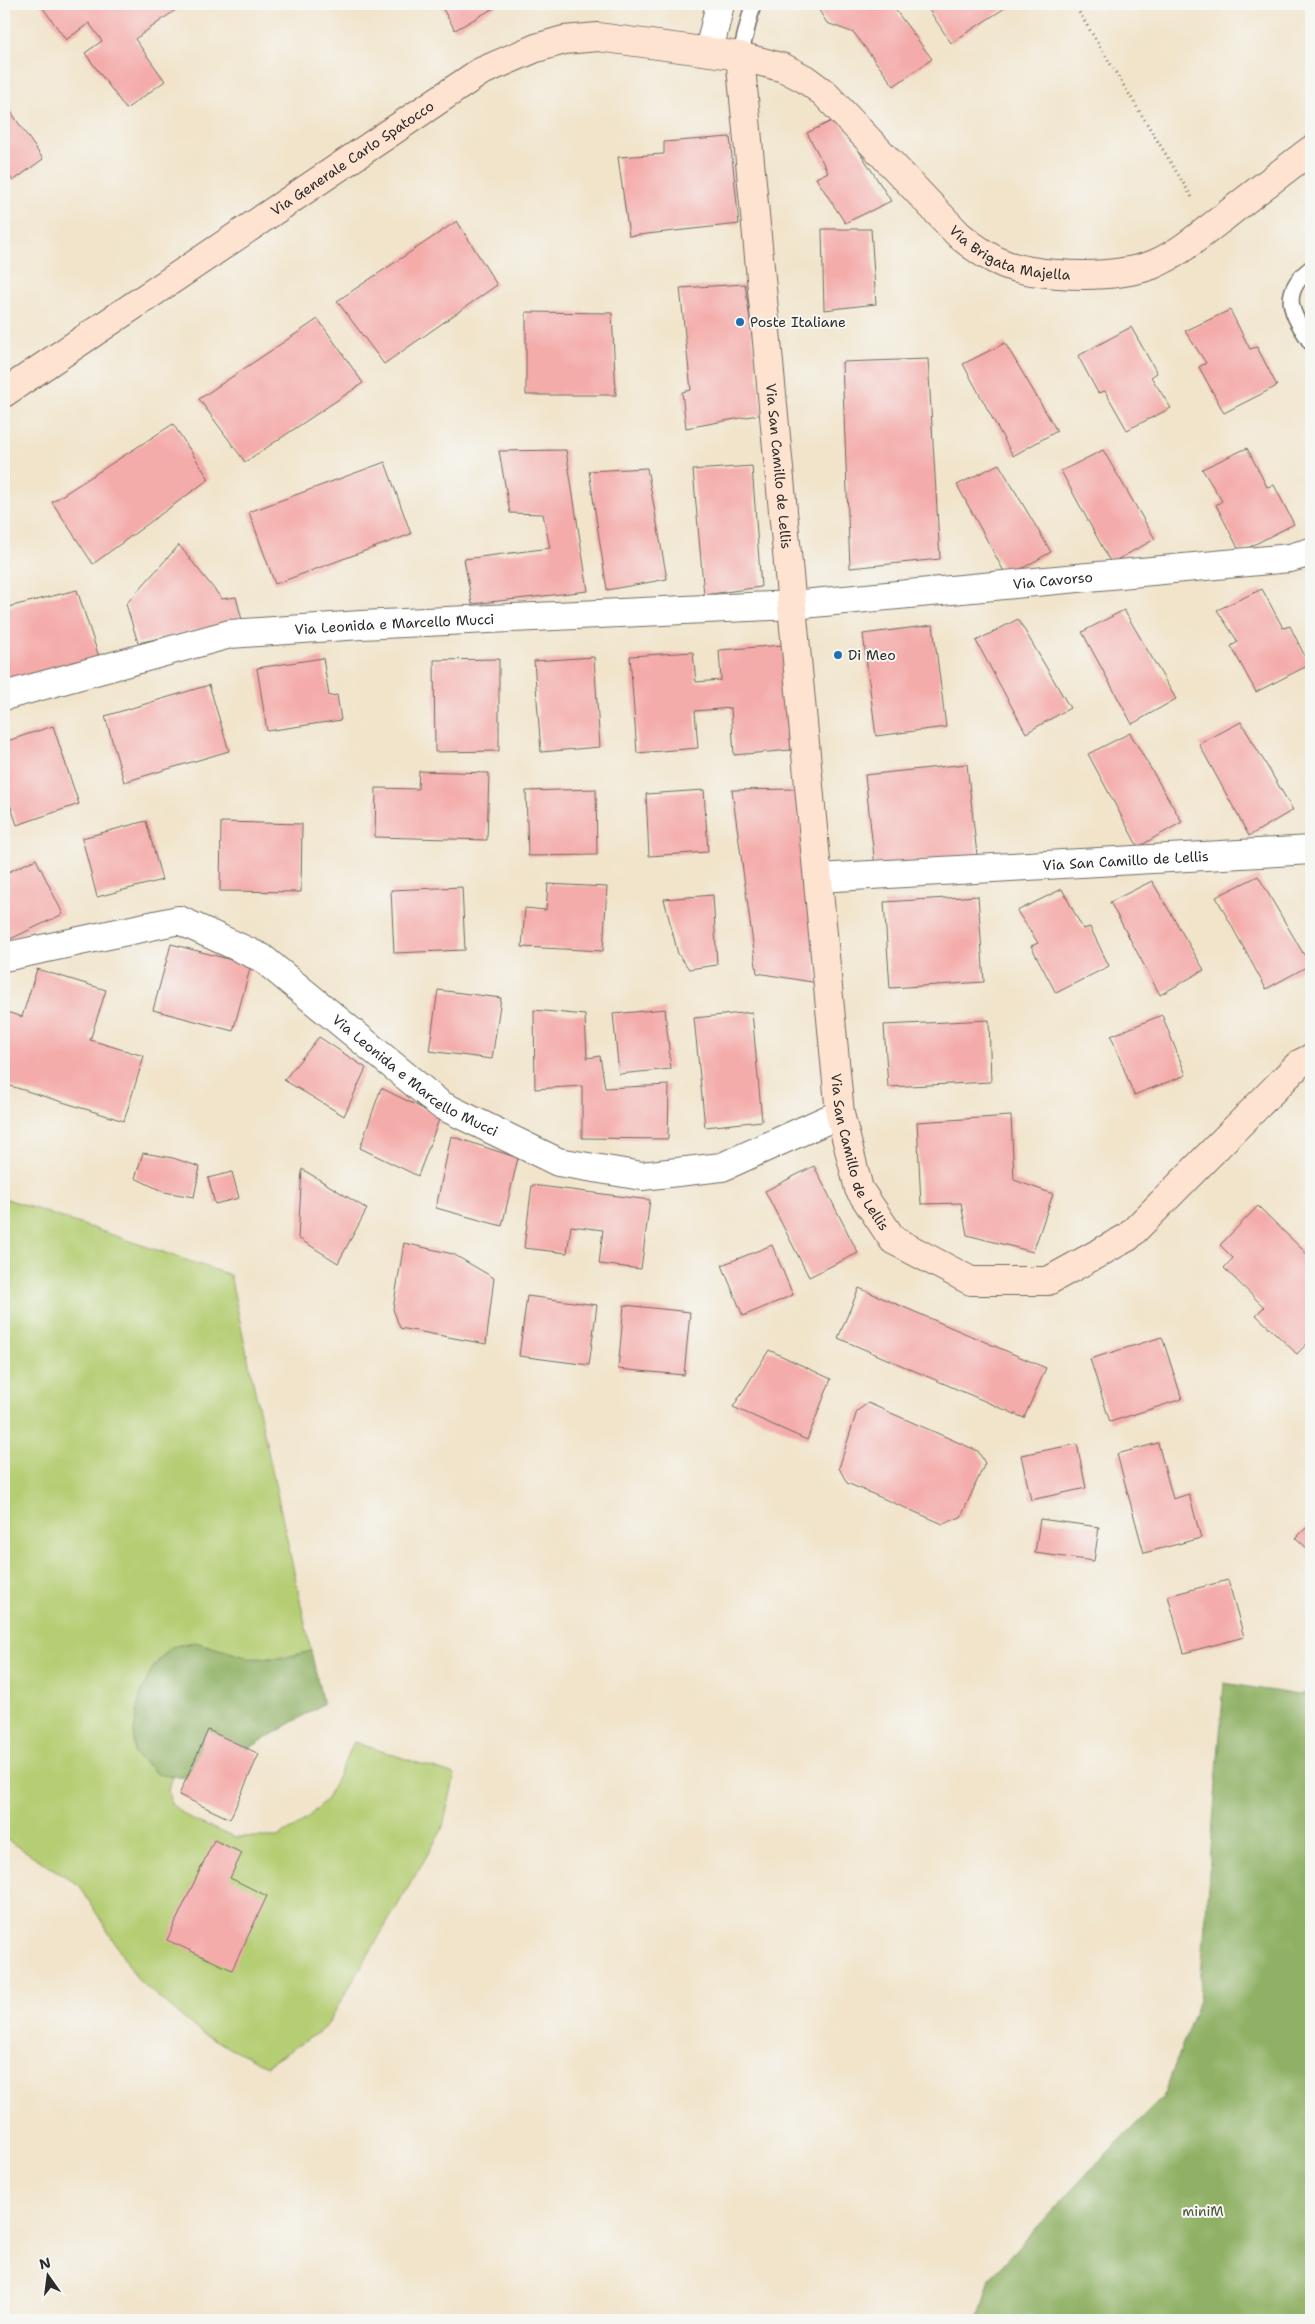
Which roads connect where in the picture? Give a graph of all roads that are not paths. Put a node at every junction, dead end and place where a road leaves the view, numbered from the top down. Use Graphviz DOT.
graph roads {
  1 [pos="720,4"];
  2 [pos="753,4"];
  3 [pos="709,52"];
  4 [pos="740,56"];
  5 [pos="1311,150"];
  6 [pos="1311,268"];
  7 [pos="1311,343"];
  8 [pos="4,393"];
  9 [pos="1311,552"];
  10 [pos="792,605"];
  11 [pos="4,696"];
  12 [pos="1311,850"];
  13 [pos="818,878"];
  14 [pos="4,957"];
  15 [pos="1311,1058"];
  16 [pos="840,1114"];
  1 -- 3 [label="street"];
  2 -- 4 [label="lane"];
  3 -- 4 [label="street, Via Generale Carlo Spatocco"];
  3 -- 8 [label="street, Via Generale Carlo Spatocco"];
  4 -- 5 [label="street, Via Brigata Majella"];
  4 -- 10 [label="street, Via San Camillo de Lellis"];
  6 -- 7 [label="lane"];
  9 -- 10 [label="street, Via Cavorso"];
  10 -- 11 [label="street, Via Leonida e Marcello Mucci"];
  10 -- 13 [label="street, Via San Camillo de Lellis"];
  12 -- 13 [label="street, Via San Camillo de Lellis"];
  13 -- 16 [label="street, Via San Camillo de Lellis"];
  14 -- 16 [label="street, Via Leonida e Marcello Mucci"];
  15 -- 16 [label="street, Via San Camillo de Lellis"];
}
